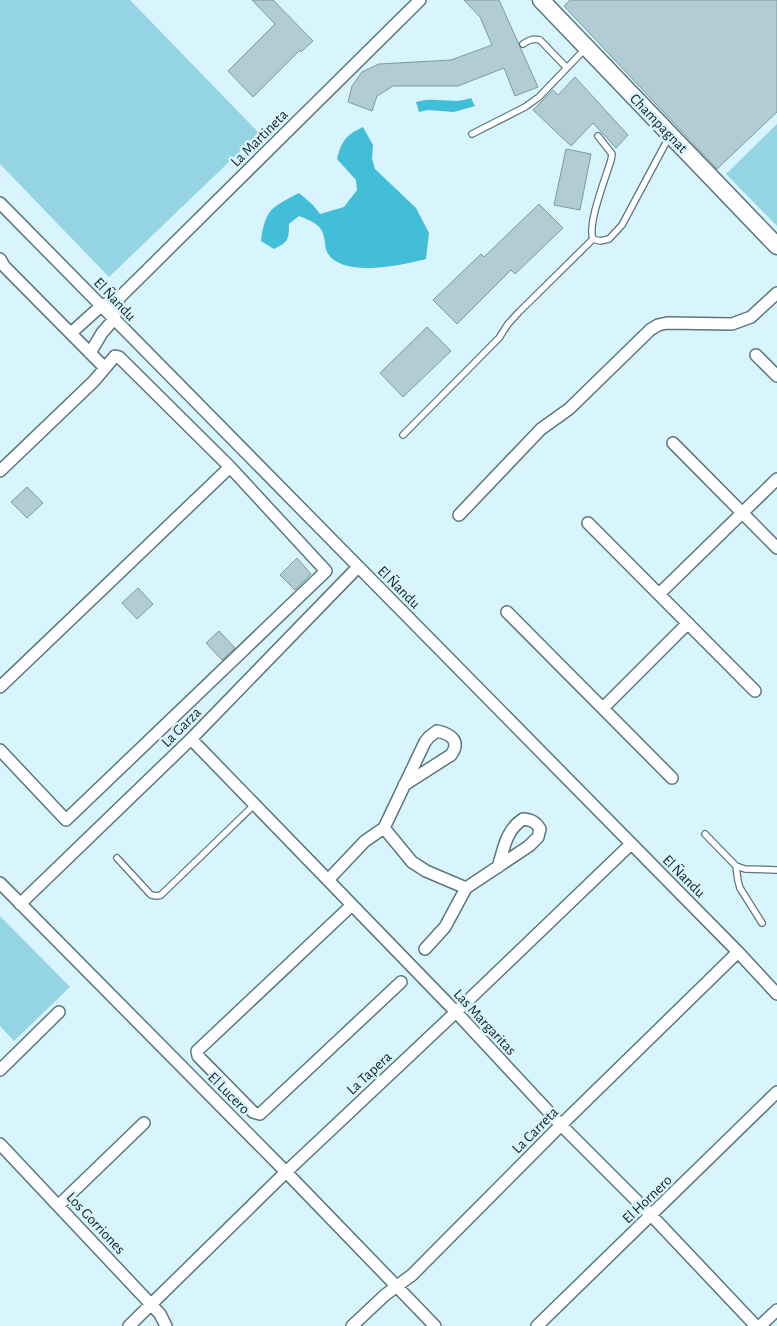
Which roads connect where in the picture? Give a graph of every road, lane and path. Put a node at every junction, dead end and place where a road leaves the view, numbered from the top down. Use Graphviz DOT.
graph roads {
  1 [pos="420,0"];
  2 [pos="541,0"];
  3 [pos="523,44"];
  4 [pos="586,47"];
  5 [pos="566,67"];
  6 [pos="472,134"];
  7 [pos="670,135"];
  8 [pos="598,136"];
  9 [pos="0,203"];
  10 [pos="592,239"];
  11 [pos="777,246"];
  12 [pos="0,259"];
  13 [pos="777,293"];
  14 [pos="118,298"];
  15 [pos="101,306"];
  16 [pos="114,319"];
  17 [pos="71,333"];
  18 [pos="90,353"];
  19 [pos="756,355"];
  20 [pos="105,368"];
  21 [pos="777,376"];
  22 [pos="403,435"];
  23 [pos="672,443"];
  24 [pos="230,466"];
  25 [pos="0,471"];
  26 [pos="777,479"];
  27 [pos="742,514"];
  28 [pos="459,515"];
  29 [pos="588,523"];
  30 [pos="777,548"];
  31 [pos="358,567"];
  32 [pos="659,594"];
  33 [pos="507,612"];
  34 [pos="688,624"];
  35 [pos="0,687"];
  36 [pos="755,691"];
  37 [pos="602,708"];
  38 [pos="191,739"];
  39 [pos="0,750"];
  40 [pos="672,778"];
  41 [pos="404,785"];
  42 [pos="254,805"];
  43 [pos="384,828"];
  44 [pos="704,834"];
  45 [pos="631,844"];
  46 [pos="116,858"];
  47 [pos="736,866"];
  48 [pos="498,867"];
  49 [pos="777,870"];
  50 [pos="328,880"];
  51 [pos="0,883"];
  52 [pos="466,888"];
  53 [pos="20,904"];
  54 [pos="352,905"];
  55 [pos="762,923"];
  56 [pos="425,949"];
  57 [pos="738,952"];
  58 [pos="401,982"];
  59 [pos="777,994"];
  60 [pos="59,1012"];
  61 [pos="456,1012"];
  62 [pos="0,1070"];
  63 [pos="777,1092"];
  64 [pos="144,1123"];
  65 [pos="561,1125"];
  66 [pos="0,1144"];
  67 [pos="286,1172"];
  68 [pos="59,1205"];
  69 [pos="651,1216"];
  70 [pos="397,1287"];
  71 [pos="151,1305"];
  72 [pos="777,1310"];
  73 [pos="129,1326"];
  74 [pos="166,1326"];
  75 [pos="352,1326"];
  76 [pos="435,1326"];
  77 [pos="537,1326"];
  78 [pos="756,1326"];
  79 [pos="760,1326"];
  1 -- 14 [label="street, La Martineta"];
  2 -- 4 [label="street, Champagnat"];
  3 -- 5 [label="lane"];
  4 -- 5 [label="lane"];
  4 -- 7 [label="street, Champagnat"];
  5 -- 6 [label="lane"];
  7 -- 10 [label="lane"];
  7 -- 11 [label="street, Champagnat"];
  8 -- 10 [label="lane"];
  9 -- 15 [label="street, El Ñandu"];
  10 -- 22 [label="lane"];
  12 -- 17 [label="street"];
  13 -- 28 [label="street"];
  14 -- 15 [label="street, La Martineta"];
  14 -- 16 [label="street"];
  15 -- 16 [label="street, El Ñandu"];
  15 -- 17 [label="street, La Martineta"];
  16 -- 18 [label="street"];
  16 -- 31 [label="street, El Ñandu"];
  17 -- 18 [label="street"];
  18 -- 20 [label="street"];
  19 -- 21 [label="street"];
  20 -- 24 [label="street"];
  20 -- 25 [label="street"];
  23 -- 27 [label="street"];
  24 -- 35 [label="street"];
  24 -- 39 [label="street"];
  26 -- 27 [label="street"];
  27 -- 30 [label="street"];
  27 -- 32 [label="street"];
  29 -- 32 [label="street"];
  31 -- 38 [label="street, La Garza"];
  31 -- 45 [label="street, El Ñandu"];
  32 -- 34 [label="street"];
  33 -- 37 [label="street"];
  34 -- 36 [label="street"];
  34 -- 37 [label="street"];
  37 -- 40 [label="street"];
  38 -- 42 [label="street, Las Margaritas"];
  38 -- 53 [label="street, La Garza"];
  41 -- 41 [label="street"];
  41 -- 43 [label="street"];
  42 -- 46 [label="lane"];
  42 -- 50 [label="street, Las Margaritas"];
  43 -- 50 [label="street"];
  43 -- 52 [label="street"];
  44 -- 47 [label="lane"];
  45 -- 57 [label="street, El Ñandu"];
  45 -- 61 [label="street, La Tapera"];
  47 -- 49 [label="lane"];
  47 -- 55 [label="lane"];
  48 -- 52 [label="street"];
  50 -- 54 [label="street, Las Margaritas"];
  51 -- 53 [label="street, El Lucero"];
  52 -- 56 [label="street"];
  53 -- 67 [label="street, El Lucero"];
  54 -- 58 [label="street"];
  54 -- 61 [label="street, Las Margaritas"];
  57 -- 59 [label="street, El Ñandu"];
  57 -- 65 [label="street, La Carreta"];
  60 -- 62 [label="street"];
  61 -- 65 [label="street, Las Margaritas"];
  61 -- 67 [label="street, La Tapera"];
  63 -- 69 [label="street, El Hornero"];
  64 -- 68 [label="street"];
  65 -- 69 [label="street, Las Margaritas"];
  65 -- 70 [label="street, La Carreta"];
  66 -- 68 [label="street, Los Gorriones"];
  67 -- 70 [label="street, El Lucero"];
  67 -- 71 [label="street, La Tapera"];
  68 -- 71 [label="street, Los Gorriones"];
  69 -- 77 [label="street, El Hornero"];
  69 -- 78 [label="street, Las Margaritas"];
  70 -- 75 [label="street, La Carreta"];
  70 -- 76 [label="street, El Lucero"];
  71 -- 73 [label="street, La Tapera"];
  71 -- 74 [label="street, Los Gorriones"];
  72 -- 79 [label="street"];
}
